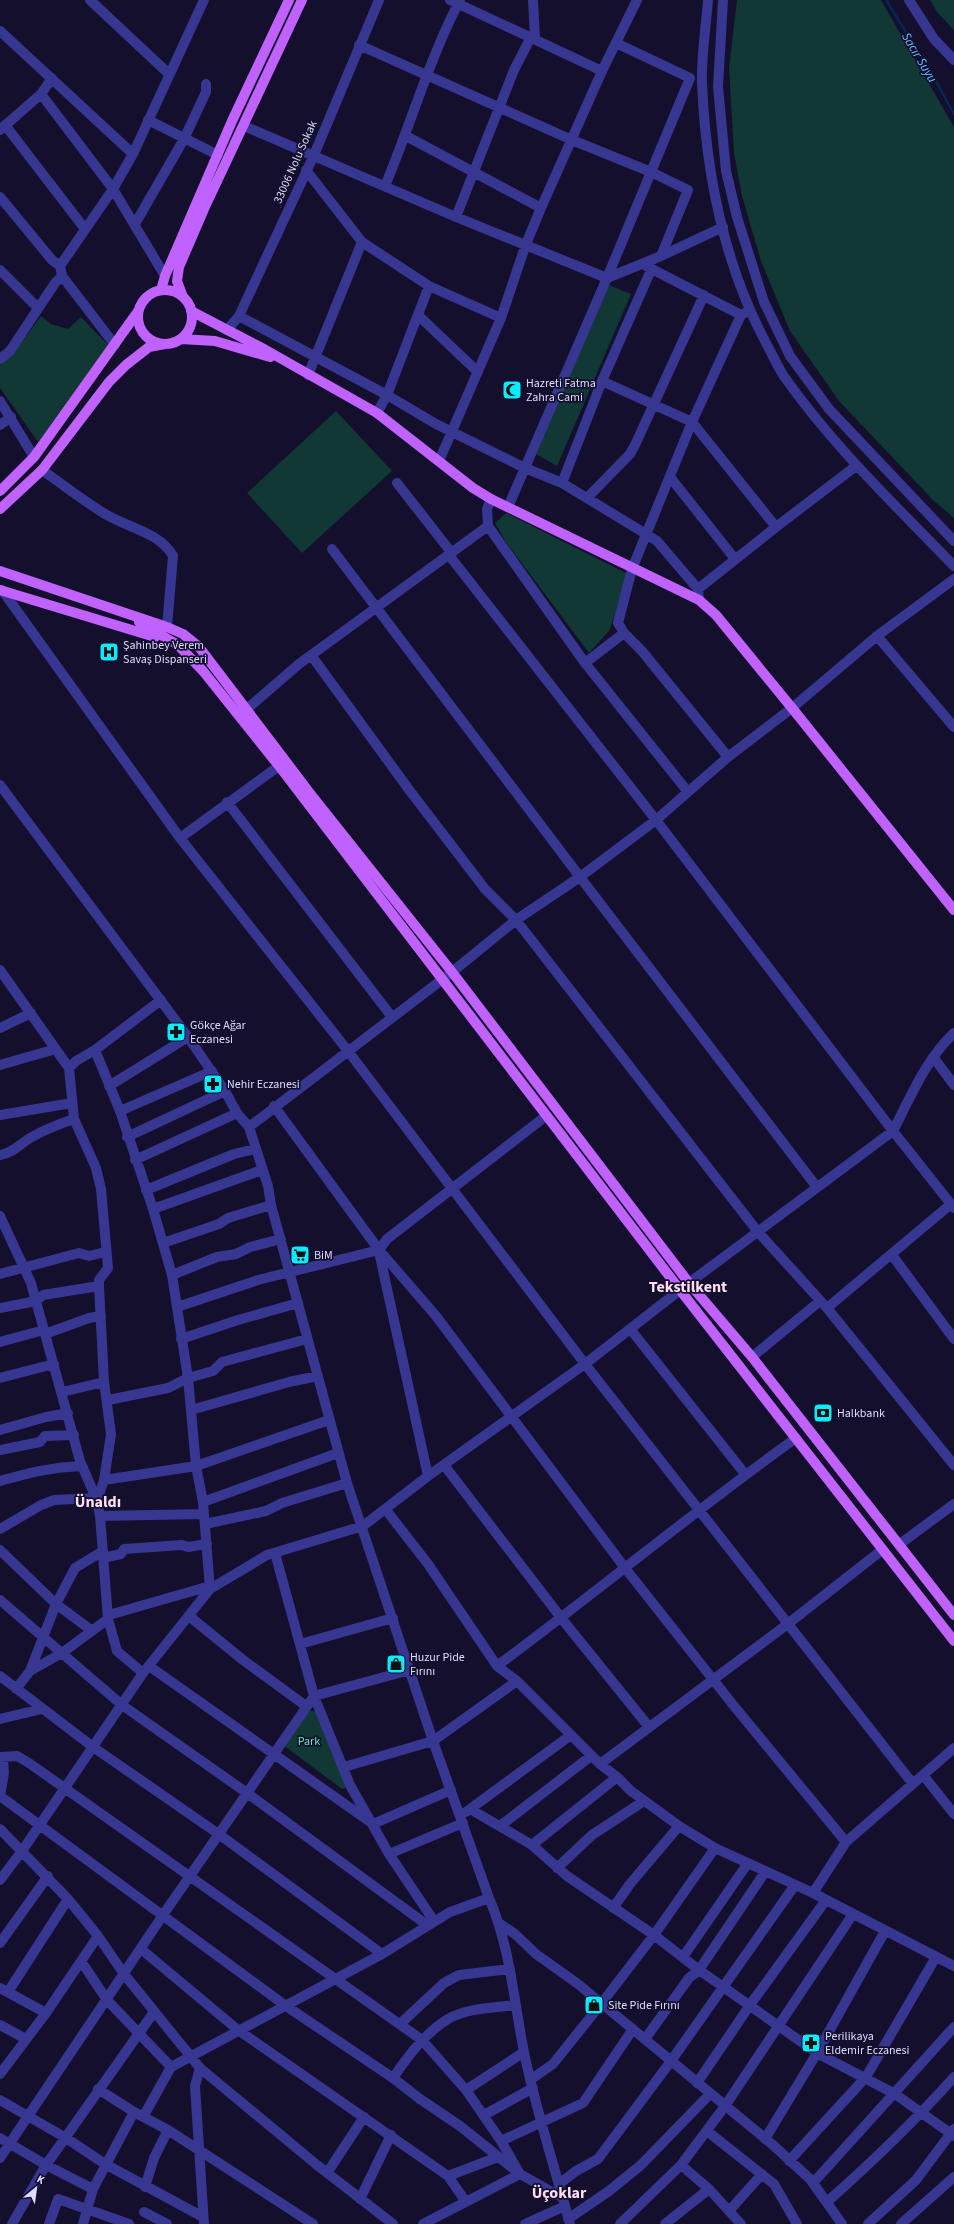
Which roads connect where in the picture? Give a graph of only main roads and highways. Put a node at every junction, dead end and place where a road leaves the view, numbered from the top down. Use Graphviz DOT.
graph roads {
  1 [pos="289,0"];
  2 [pos="302,0"];
  3 [pos="161,290"];
  4 [pos="183,297"];
  5 [pos="138,310"];
  6 [pos="191,311"];
  7 [pos="181,339"];
  8 [pos="165,344"];
  9 [pos="290,365"];
  10 [pos="0,491"];
  11 [pos="0,509"];
  12 [pos="0,571"];
  13 [pos="0,578"];
  14 [pos="1,590"];
  15 [pos="140,622"];
  16 [pos="183,634"];
  17 [pos="188,655"];
  18 [pos="954,910"];
  19 [pos="954,1615"];
  20 [pos="954,1641"];
  1 -- 3 [label="main road"];
  2 -- 4 [label="main road"];
  3 -- 4 [label="main road"];
  3 -- 5 [label="main road"];
  4 -- 6 [label="main road"];
  5 -- 8 [label="main road"];
  5 -- 10 [label="main road"];
  6 -- 7 [label="main road"];
  6 -- 9 [label="main road"];
  7 -- 8 [label="main road"];
  7 -- 9 [label="main road"];
  8 -- 11 [label="main road"];
  9 -- 18 [label="main road"];
  12 -- 16 [label="main road"];
  13 -- 15 [label="main road"];
  14 -- 17 [label="main road"];
  15 -- 16 [label="main road"];
  15 -- 17 [label="main road"];
  16 -- 19 [label="main road"];
  17 -- 20 [label="main road"];
}
